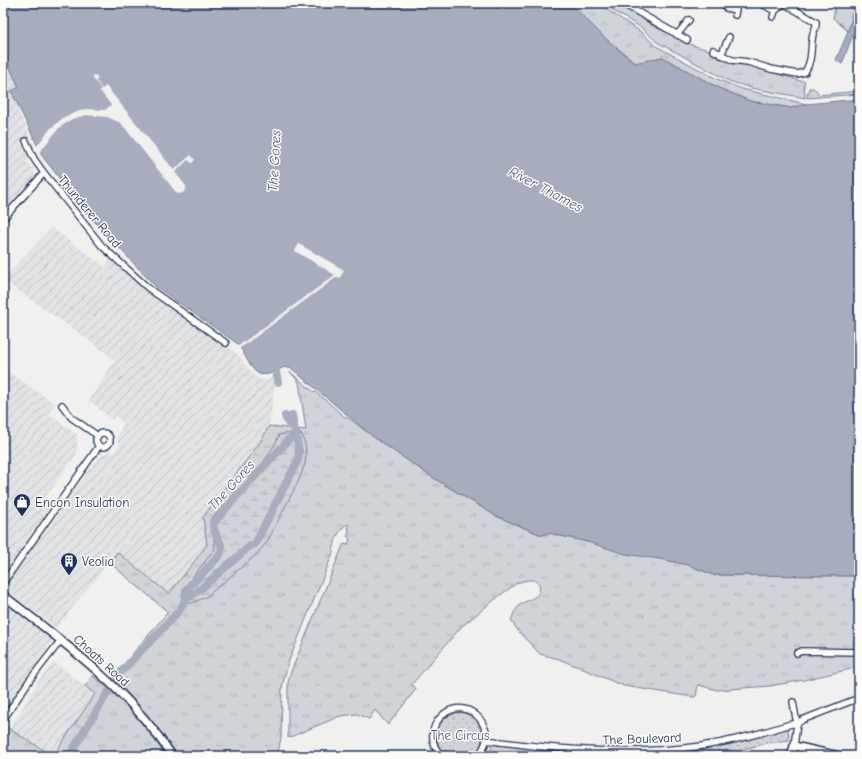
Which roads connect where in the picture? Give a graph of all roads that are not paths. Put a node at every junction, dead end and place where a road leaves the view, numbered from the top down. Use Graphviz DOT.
graph roads {
  1 [pos="622,3"];
  2 [pos="737,3"];
  3 [pos="760,3"];
  4 [pos="726,8"];
  5 [pos="775,11"];
  6 [pos="773,17"];
  7 [pos="689,20"];
  8 [pos="677,35"];
  9 [pos="729,37"];
  10 [pos="687,40"];
  11 [pos="713,50"];
  12 [pos="721,55"];
  13 [pos="26,140"];
  14 [pos="44,173"];
  15 [pos="3,219"];
  16 [pos="226,344"];
  17 [pos="62,406"];
  18 [pos="98,436"];
  19 [pos="99,446"];
  20 [pos="3,583"];
  21 [pos="3,594"];
  22 [pos="61,640"];
  23 [pos="859,652"];
  24 [pos="797,653"];
  25 [pos="859,698"];
  26 [pos="793,702"];
  27 [pos="3,720"];
  28 [pos="797,724"];
  29 [pos="486,740"];
  30 [pos="794,746"];
  31 [pos="172,756"];
  32 [pos="442,756"];
  33 [pos="477,756"];
  34 [pos="791,756"];
  35 [pos="839,756"];
  1 -- 8 [label="street"];
  2 -- 4 [label="street"];
  3 -- 5 [label="street"];
  5 -- 6 [label="street"];
  5 -- 12 [label="street"];
  7 -- 8 [label="street"];
  8 -- 10 [label="street"];
  9 -- 12 [label="street"];
  11 -- 12 [label="street"];
  13 -- 14 [label="street, Thunderer Road"];
  14 -- 15 [label="street"];
  14 -- 16 [label="street, Thunderer Road"];
  17 -- 18 [label="street"];
  18 -- 19 [label="street"];
  18 -- 19 [label="street"];
  19 -- 20 [label="street"];
  21 -- 22 [label="street, Choats Road"];
  22 -- 27 [label="street"];
  22 -- 31 [label="street, Choats Road"];
  23 -- 24 [label="street"];
  25 -- 28 [label="street, The Boulevard"];
  26 -- 28 [label="street"];
  28 -- 29 [label="street, The Boulevard"];
  28 -- 30 [label="street"];
  29 -- 32 [label="street"];
  29 -- 33 [label="street"];
  30 -- 34 [label="street"];
  30 -- 35 [label="street"];
}
